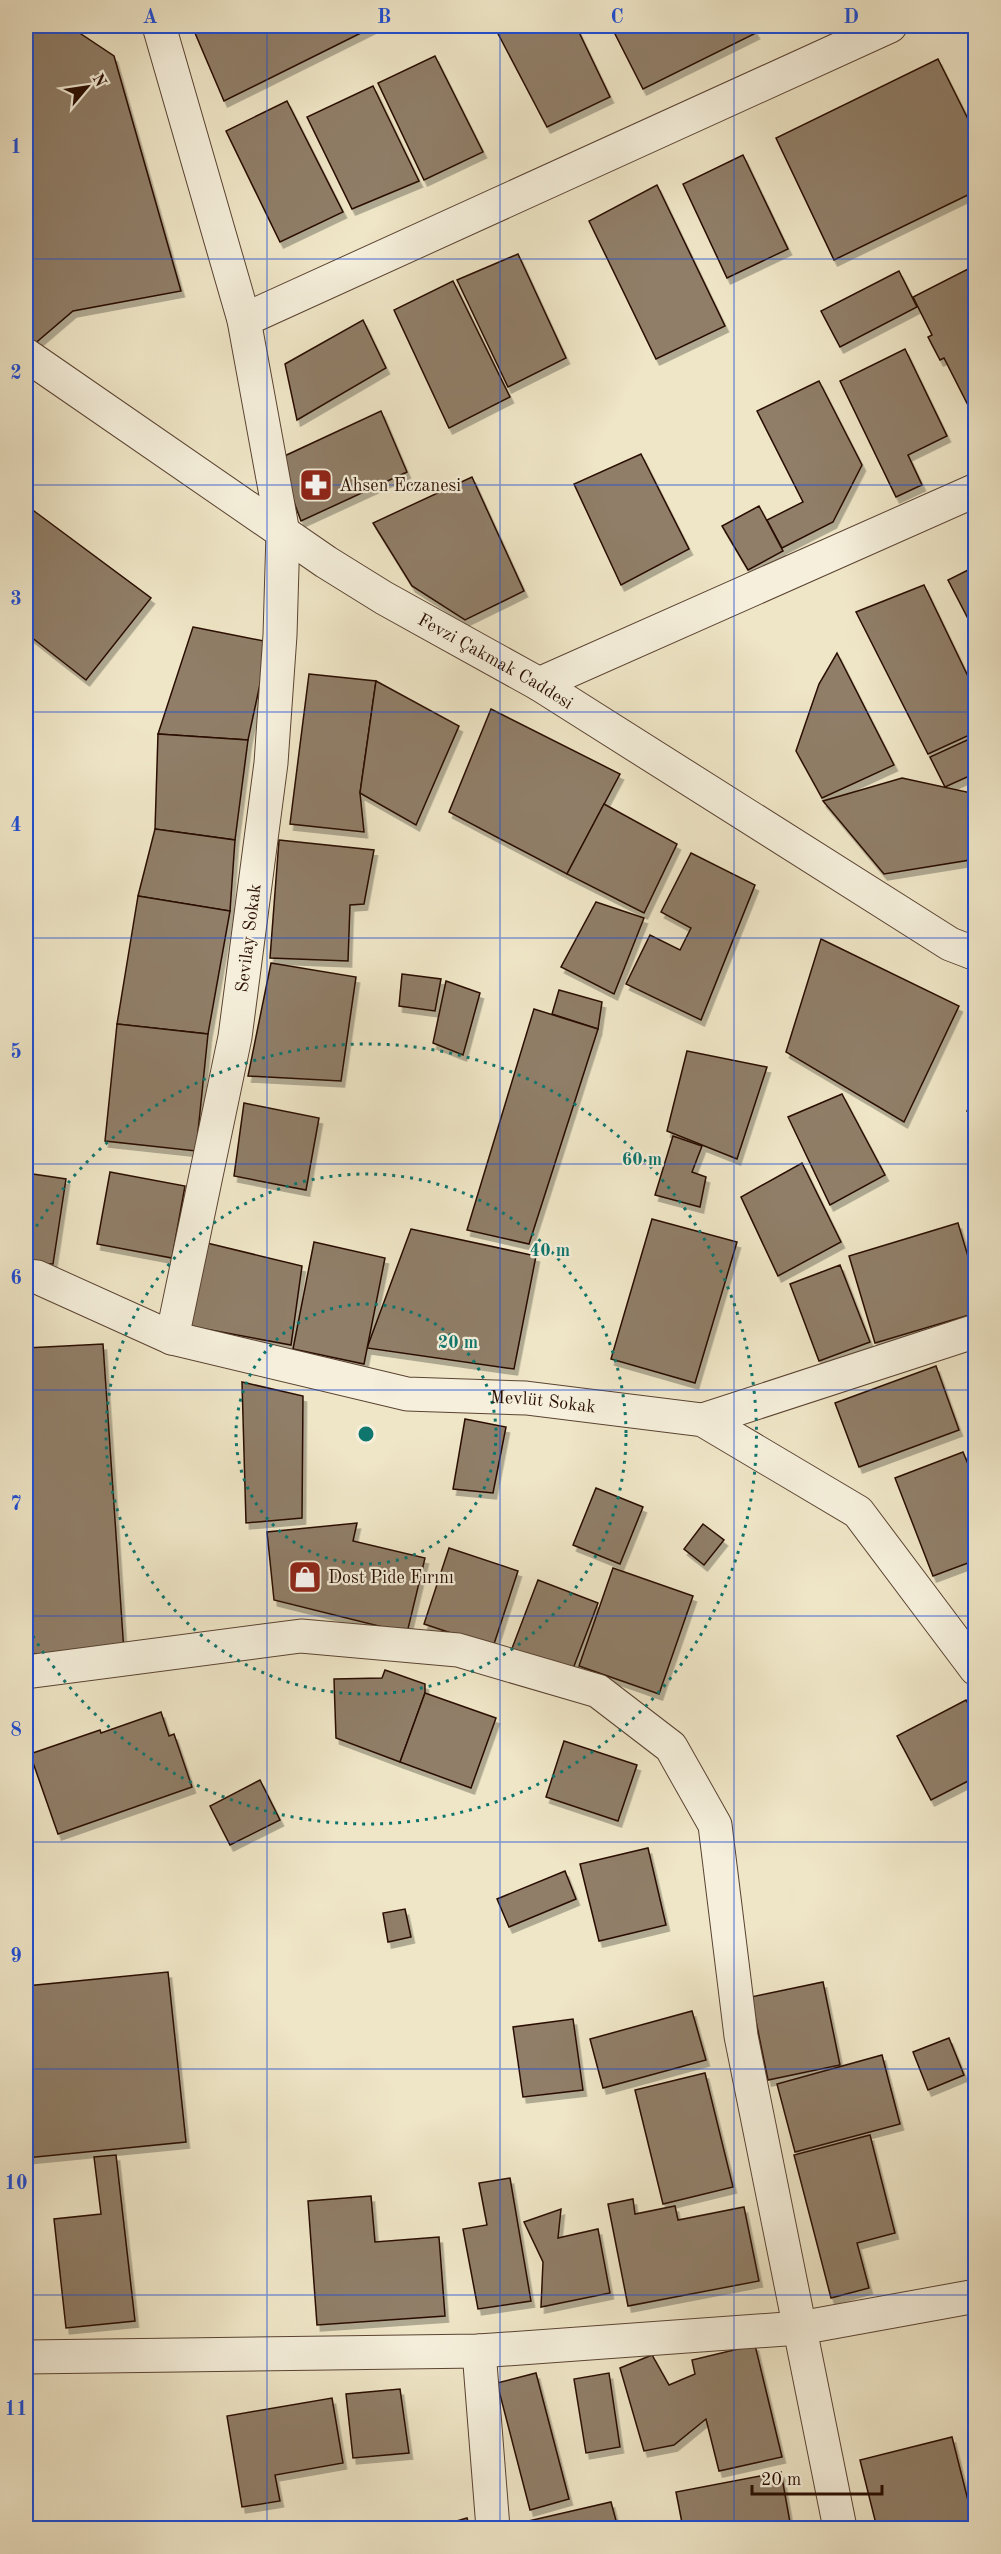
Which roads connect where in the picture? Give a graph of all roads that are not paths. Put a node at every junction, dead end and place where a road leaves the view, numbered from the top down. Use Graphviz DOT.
graph roads {
  1 [pos="159,26"];
  2 [pos="890,26"];
  3 [pos="244,320"];
  4 [pos="26,355"];
  5 [pos="975,490"];
  6 [pos="283,533"];
  7 [pos="539,684"];
  8 [pos="967,943"];
  9 [pos="26,1276"];
  10 [pos="975,1331"];
  11 [pos="172,1338"];
  12 [pos="703,1420"];
  13 [pos="975,1669"];
  14 [pos="26,1672"];
  15 [pos="975,2296"];
  16 [pos="800,2328"];
  17 [pos="479,2351"];
  18 [pos="26,2357"];
  19 [pos="494,2529"];
  20 [pos="840,2529"];
  1 -- 3 [label="street, Sevilay Sokak"];
  2 -- 3 [label="street"];
  3 -- 6 [label="street, Sevilay Sokak"];
  4 -- 6 [label="street, Fevzi Çakmak Caddesi"];
  5 -- 7 [label="street"];
  6 -- 7 [label="street, Fevzi Çakmak Caddesi"];
  6 -- 11 [label="street, Sevilay Sokak"];
  7 -- 8 [label="street, Fevzi Çakmak Caddesi"];
  9 -- 11 [label="street, Mevlüt Sokak"];
  10 -- 12 [label="street"];
  11 -- 12 [label="street, Mevlüt Sokak"];
  12 -- 13 [label="street, Mevlüt Sokak"];
  14 -- 16 [label="street"];
  15 -- 16 [label="street"];
  16 -- 17 [label="street"];
  16 -- 20 [label="street"];
  17 -- 18 [label="street"];
  17 -- 19 [label="street"];
}
